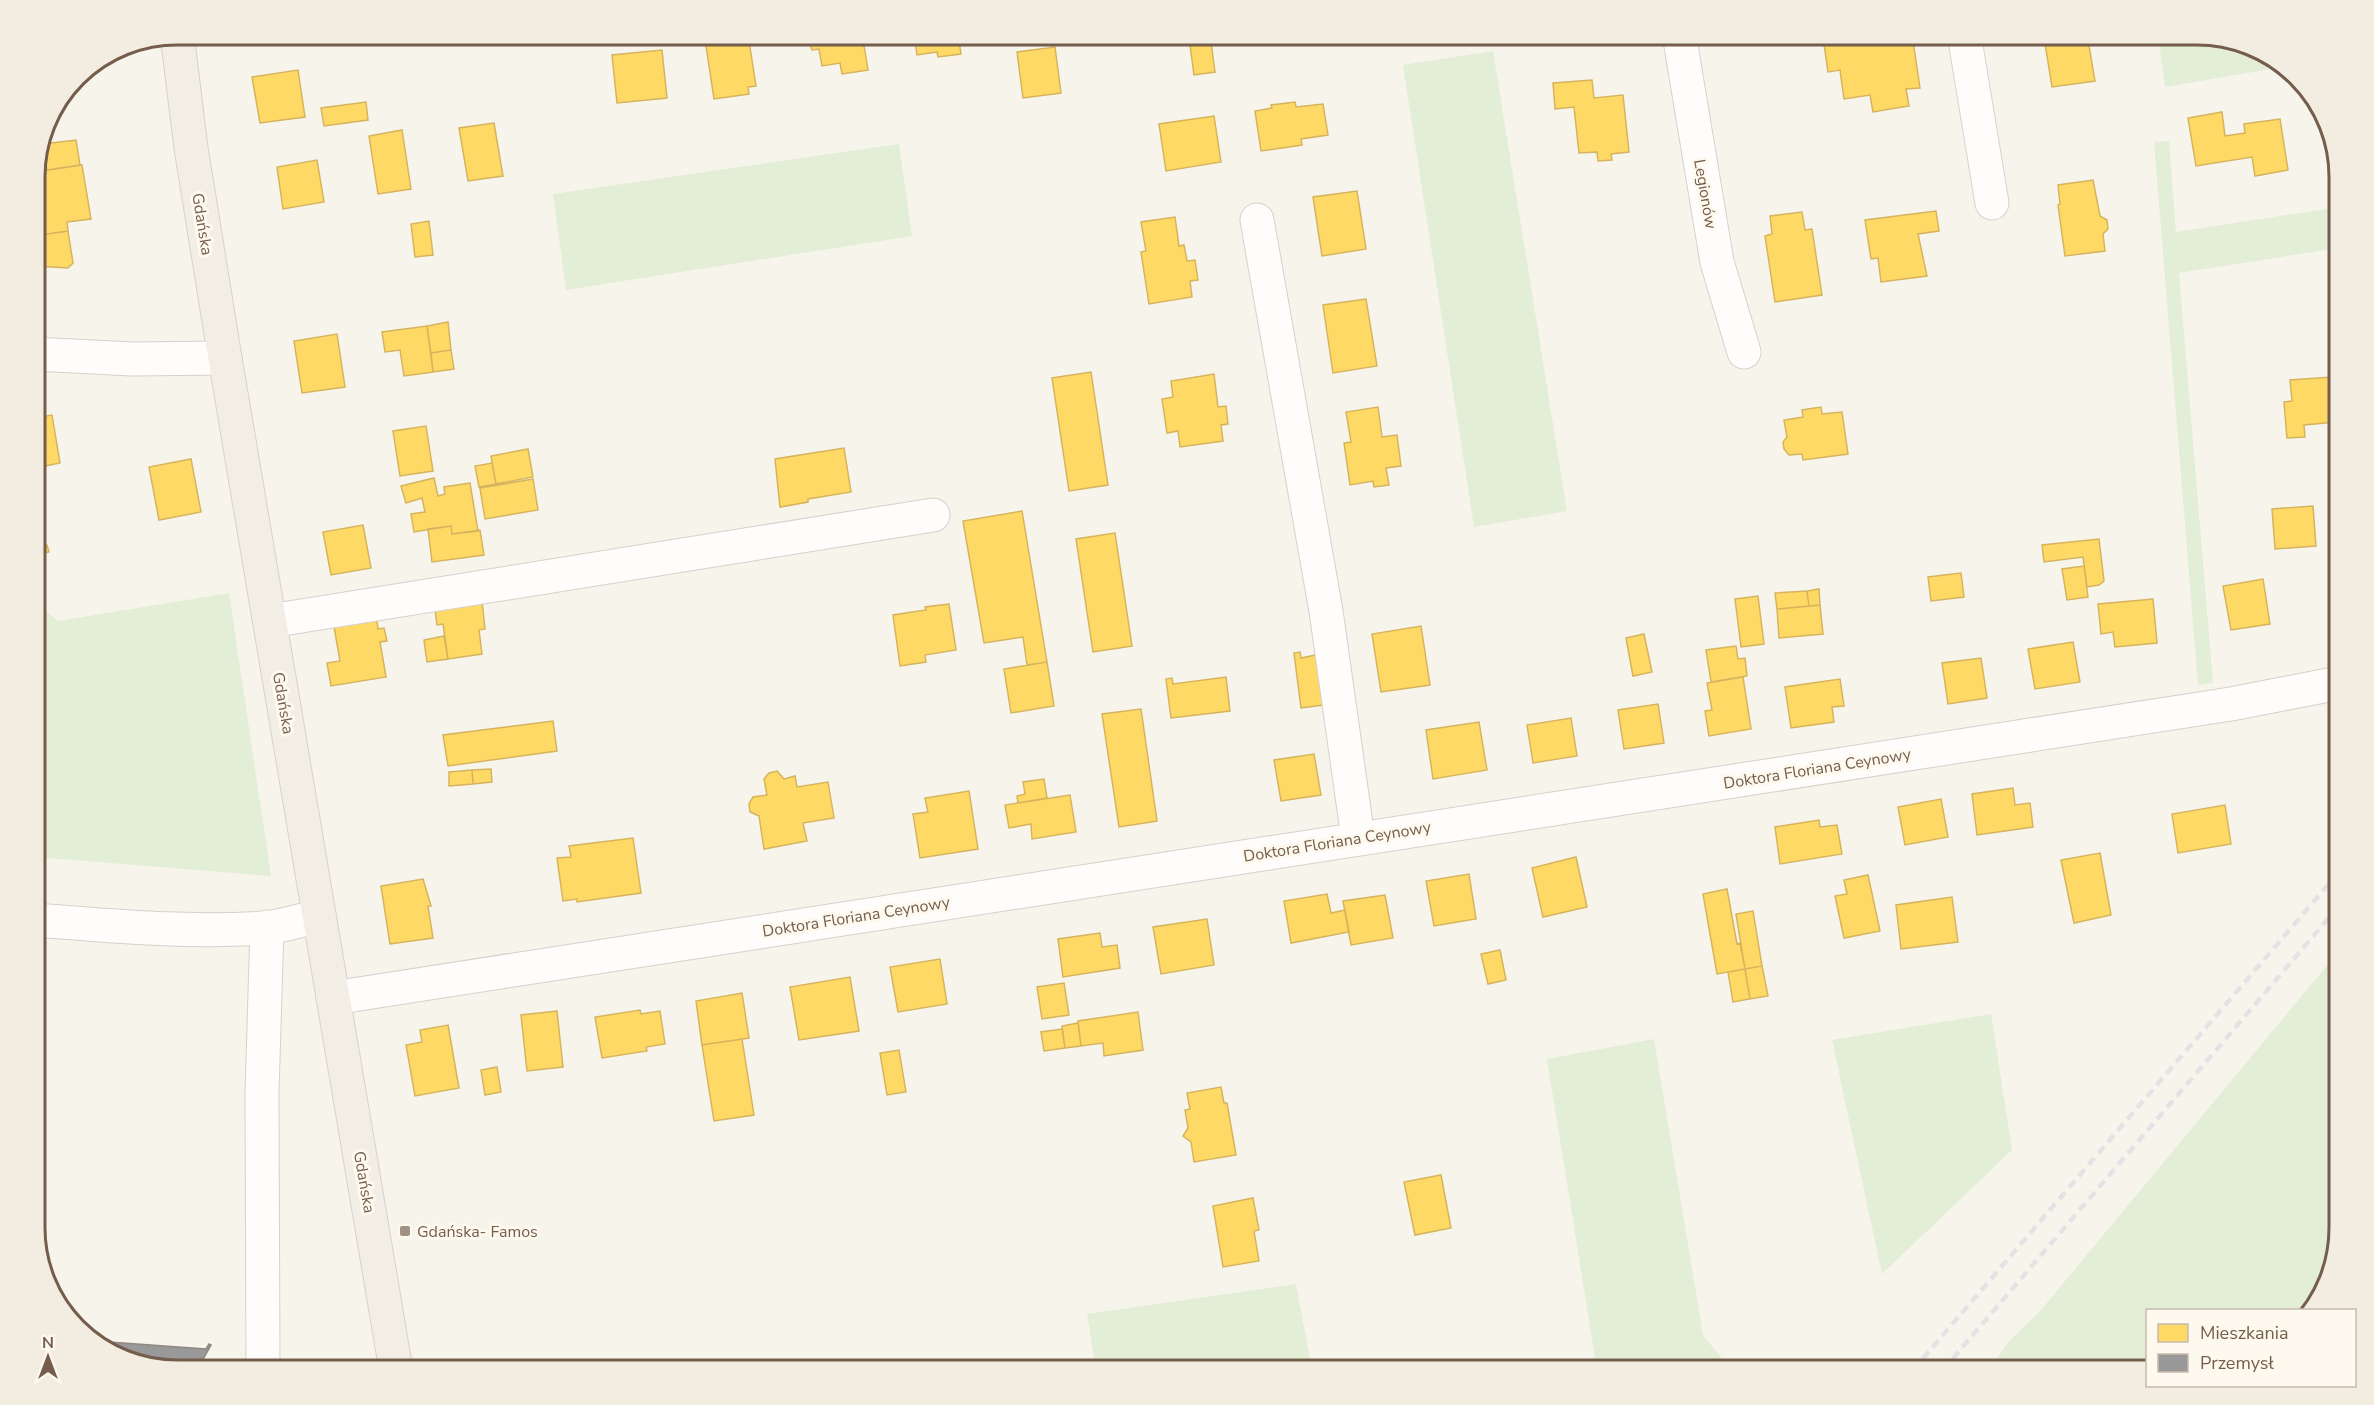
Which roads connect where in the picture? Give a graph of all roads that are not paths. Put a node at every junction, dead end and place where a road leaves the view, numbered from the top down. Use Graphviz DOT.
graph roads {
  1 [pos="178,45"];
  2 [pos="1681,45"];
  3 [pos="1966,45"];
  4 [pos="1992,203"];
  5 [pos="1257,220"];
  6 [pos="1744,352"];
  7 [pos="45,355"];
  8 [pos="225,358"];
  9 [pos="933,515"];
  10 [pos="270,621"];
  11 [pos="2329,685"];
  12 [pos="1358,838"];
  13 [pos="319,916"];
  14 [pos="45,921"];
  15 [pos="267,927"];
  16 [pos="333,998"];
  17 [pos="263,1360"];
  18 [pos="394,1360"];
  1 -- 8 [label="main road, Gdańska"];
  2 -- 6 [label="street, Legionów"];
  3 -- 4 [label="street"];
  5 -- 12 [label="street"];
  7 -- 8 [label="street"];
  8 -- 10 [label="main road, Gdańska"];
  9 -- 10 [label="street"];
  10 -- 13 [label="main road, Gdańska"];
  11 -- 12 [label="street, Doktora Floriana Ceynowy"];
  12 -- 16 [label="street, Doktora Floriana Ceynowy"];
  13 -- 15 [label="street"];
  13 -- 16 [label="main road, Gdańska"];
  14 -- 15 [label="street"];
  15 -- 17 [label="street"];
  16 -- 18 [label="main road, Gdańska"];
}
